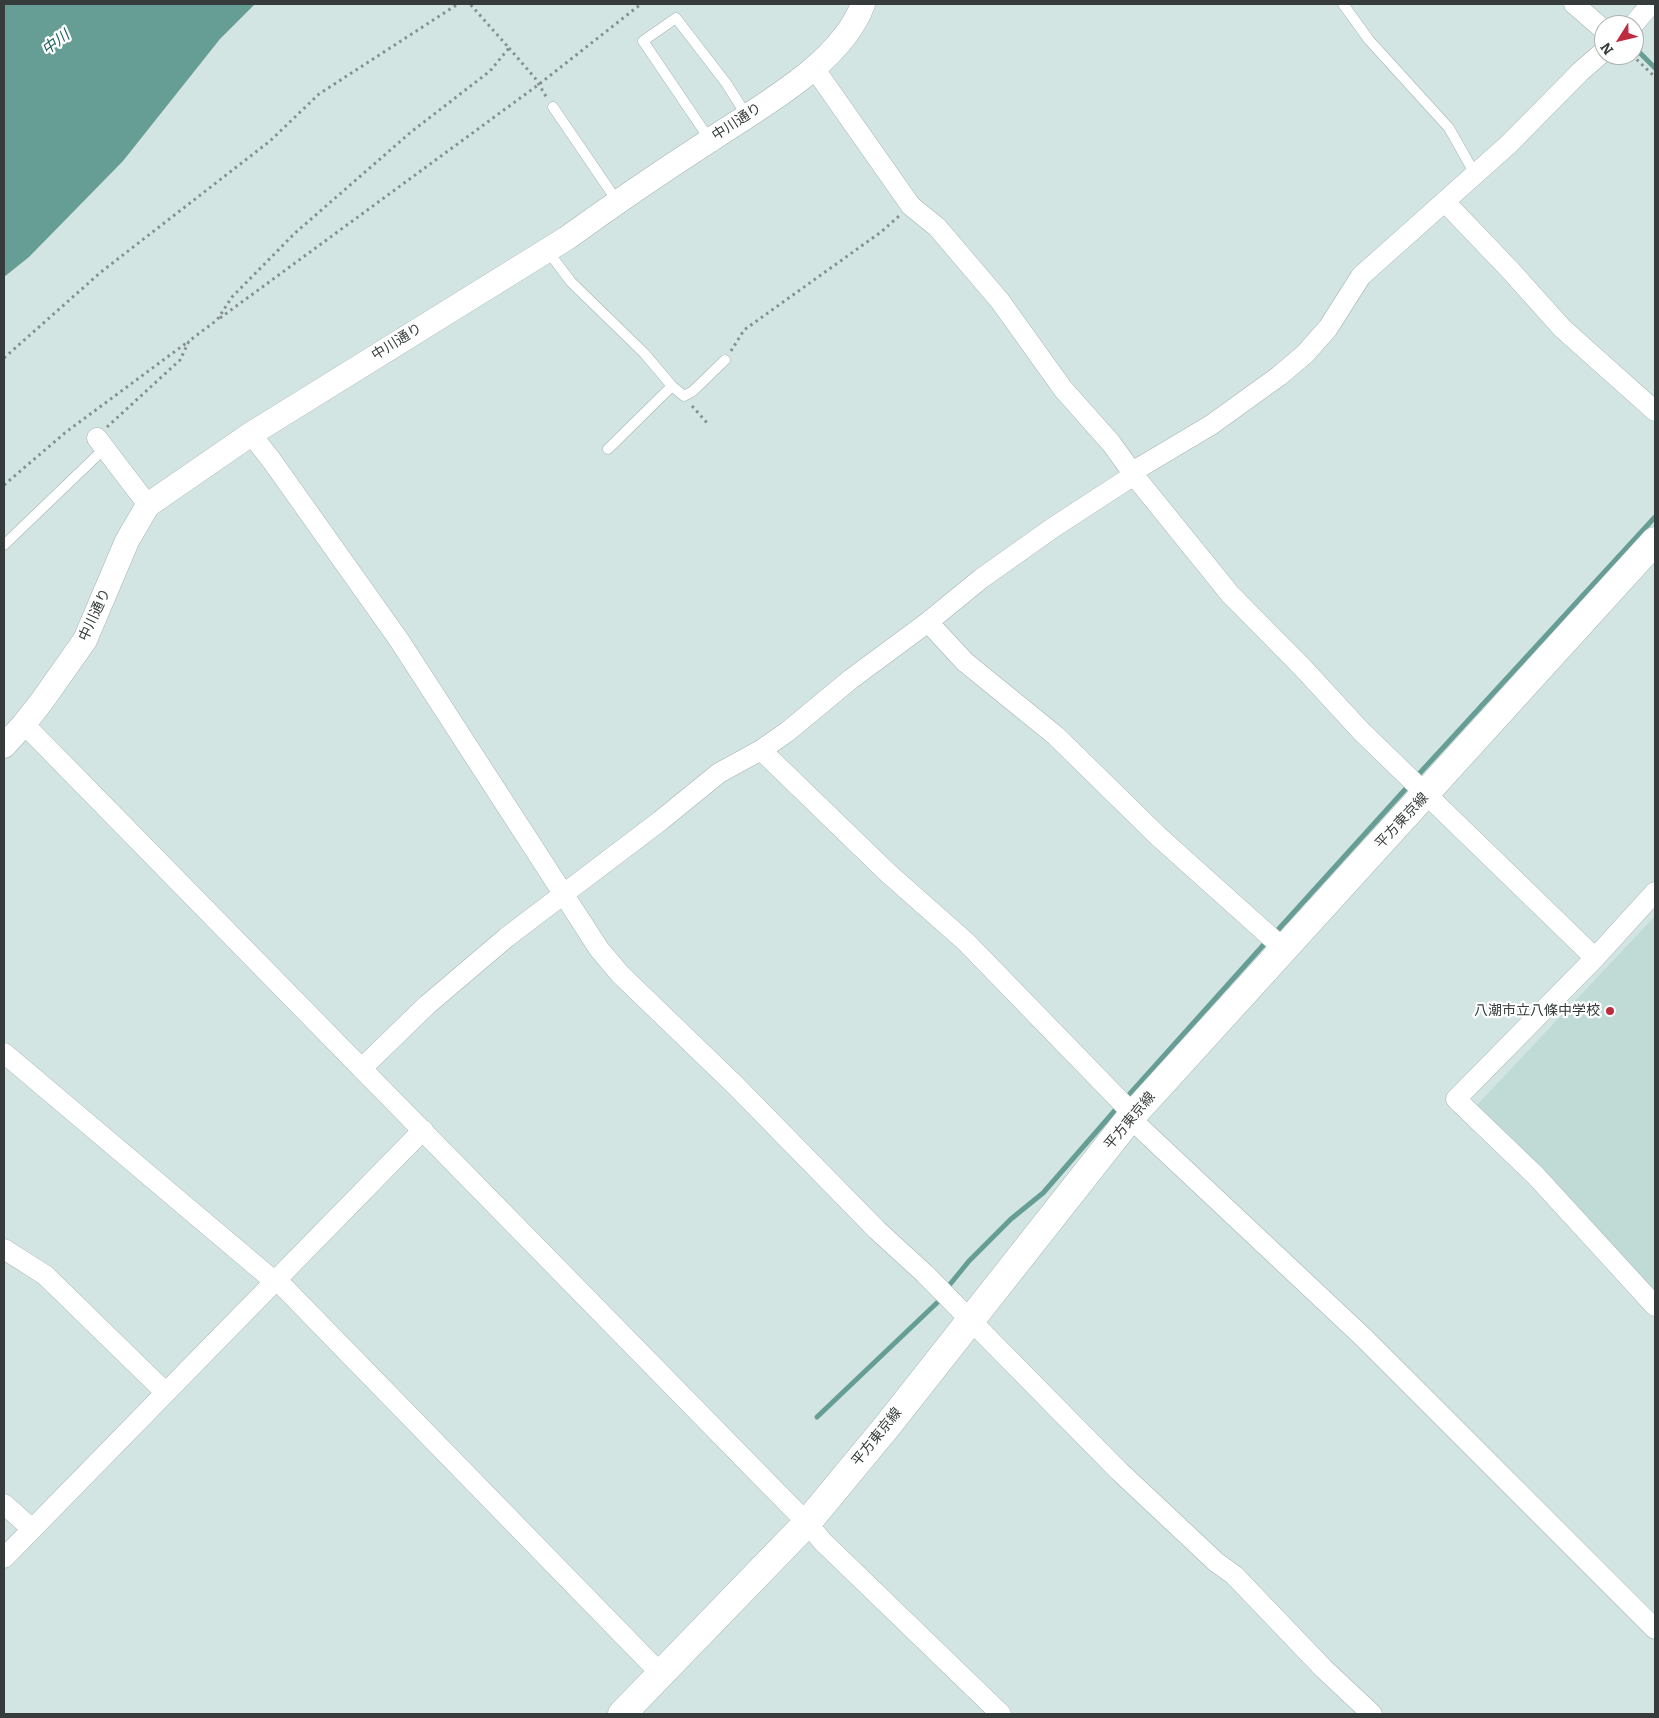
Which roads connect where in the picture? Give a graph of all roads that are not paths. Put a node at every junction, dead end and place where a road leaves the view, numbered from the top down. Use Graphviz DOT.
graph roads {
  1 [pos="863,4"];
  2 [pos="1343,4"];
  3 [pos="1574,4"];
  4 [pos="1651,4"];
  5 [pos="1642,15"];
  6 [pos="1594,21"];
  7 [pos="1594,60"];
  8 [pos="814,68"];
  9 [pos="553,107"];
  10 [pos="747,116"];
  11 [pos="710,140"];
  12 [pos="1475,174"];
  13 [pos="617,202"];
  14 [pos="1445,202"];
  15 [pos="547,250"];
  16 [pos="725,360"];
  17 [pos="672,386"];
  18 [pos="1655,411"];
  19 [pos="251,434"];
  20 [pos="103,438"];
  21 [pos="608,448"];
  22 [pos="1133,473"];
  23 [pos="148,505"];
  24 [pos="1655,541"];
  25 [pos="4,545"];
  26 [pos="928,622"];
  27 [pos="24,724"];
  28 [pos="4,746"];
  29 [pos="761,750"];
  30 [pos="1427,794"];
  31 [pos="1655,892"];
  32 [pos="563,894"];
  33 [pos="1284,949"];
  34 [pos="1594,958"];
  35 [pos="4,1053"];
  36 [pos="362,1068"];
  37 [pos="1132,1116"];
  38 [pos="423,1130"];
  39 [pos="4,1249"];
  40 [pos="275,1280"];
  41 [pos="1655,1306"];
  42 [pos="970,1320"];
  43 [pos="165,1392"];
  44 [pos="4,1504"];
  45 [pos="807,1523"];
  46 [pos="32,1529"];
  47 [pos="4,1558"];
  48 [pos="1655,1629"];
  49 [pos="661,1674"];
  50 [pos="622,1714"];
  51 [pos="1002,1714"];
  52 [pos="1372,1714"];
  1 -- 8 [label="street, 中川通り"];
  2 -- 12 [label="lane"];
  3 -- 6 [label="street"];
  4 -- 5 [label="street"];
  7 -- 12 [label="street"];
  8 -- 10 [label="street, 中川通り"];
  8 -- 22 [label="street"];
  9 -- 13 [label="lane"];
  10 -- 11 [label="street, 中川通り"];
  10 -- 11 [label="lane"];
  11 -- 13 [label="street, 中川通り"];
  12 -- 14 [label="street"];
  13 -- 15 [label="street, 中川通り"];
  14 -- 18 [label="street"];
  14 -- 22 [label="street"];
  15 -- 17 [label="lane"];
  15 -- 19 [label="street, 中川通り"];
  16 -- 17 [label="lane"];
  17 -- 21 [label="lane"];
  19 -- 23 [label="street, 中川通り"];
  19 -- 32 [label="street"];
  20 -- 23 [label="street"];
  20 -- 25 [label="lane"];
  22 -- 26 [label="street"];
  22 -- 30 [label="street"];
  23 -- 27 [label="street, 中川通り"];
  24 -- 30 [label="main road, 平方東京線"];
  26 -- 29 [label="street"];
  26 -- 33 [label="street"];
  27 -- 28 [label="street, 中川通り"];
  27 -- 36 [label="street"];
  29 -- 32 [label="street"];
  29 -- 37 [label="street"];
  30 -- 33 [label="main road, 平方東京線"];
  30 -- 34 [label="street"];
  31 -- 34 [label="street"];
  32 -- 36 [label="street"];
  32 -- 42 [label="street"];
  33 -- 37 [label="main road, 平方東京線"];
  34 -- 41 [label="street"];
  35 -- 40 [label="street"];
  36 -- 38 [label="street"];
  37 -- 42 [label="main road, 平方東京線"];
  37 -- 48 [label="street"];
  38 -- 40 [label="street"];
  38 -- 45 [label="street"];
  39 -- 43 [label="street"];
  40 -- 43 [label="street"];
  40 -- 49 [label="street"];
  42 -- 45 [label="main road, 平方東京線"];
  42 -- 52 [label="street"];
  43 -- 46 [label="street"];
  44 -- 46 [label="street"];
  45 -- 49 [label="main road, 平方東京線"];
  45 -- 51 [label="street"];
  46 -- 47 [label="street"];
  49 -- 50 [label="main road, 平方東京線"];
}
